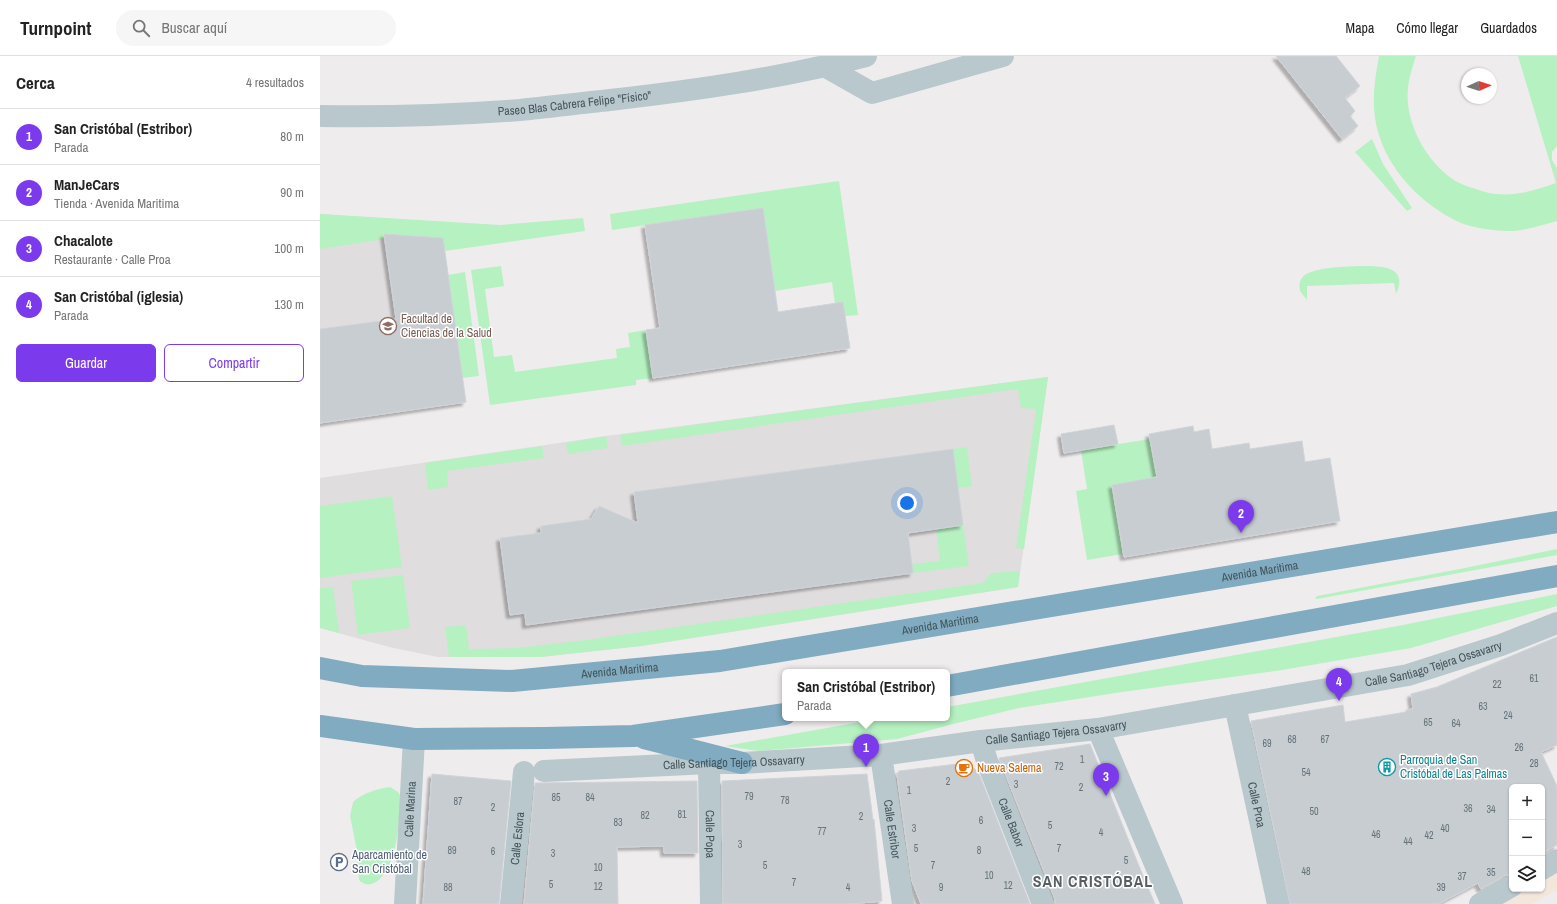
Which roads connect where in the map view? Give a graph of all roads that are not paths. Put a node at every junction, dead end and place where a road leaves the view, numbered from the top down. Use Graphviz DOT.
graph roads {
  1 [pos="866,56"];
  2 [pos="1003,56"];
  3 [pos="829,61"];
  4 [pos="320,116"];
  5 [pos="1557,522"];
  6 [pos="1557,576"];
  7 [pos="1557,623"];
  8 [pos="320,668"];
  9 [pos="950,685"];
  10 [pos="1235,705"];
  11 [pos="782,714"];
  12 [pos="320,726"];
  13 [pos="1098,729"];
  14 [pos="633,736"];
  15 [pos="414,739"];
  16 [pos="981,741"];
  17 [pos="881,755"];
  18 [pos="709,763"];
  19 [pos="742,763"];
  20 [pos="534,772"];
  21 [pos="1557,860"];
  22 [pos="1545,867"];
  23 [pos="1509,888"];
  24 [pos="405,904"];
  25 [pos="511,904"];
  26 [pos="711,904"];
  27 [pos="903,904"];
  28 [pos="1043,904"];
  29 [pos="1172,904"];
  30 [pos="1278,904"];
  31 [pos="1480,904"];
  1 -- 3 [label="street, Paseo Blas Cabrera Felipe \"Físico\""];
  2 -- 3 [label="street"];
  3 -- 4 [label="street, Paseo Blas Cabrera Felipe \"Físico\""];
  5 -- 8 [label="highway, Avenida Maritima"];
  6 -- 9 [label="highway"];
  7 -- 10 [label="street, Calle Santiago Tejera Ossavarry"];
  10 -- 13 [label="street, Calle Santiago Tejera Ossavarry"];
  10 -- 30 [label="street, Calle Proa"];
  11 -- 14 [label="highway"];
  12 -- 15 [label="highway"];
  13 -- 16 [label="street, Calle Santiago Tejera Ossavarry"];
  13 -- 29 [label="street"];
  14 -- 15 [label="highway"];
  14 -- 19 [label="highway"];
  15 -- 24 [label="street, Calle Marina"];
  16 -- 17 [label="street, Calle Santiago Tejera Ossavarry"];
  16 -- 28 [label="street, Calle Babor"];
  17 -- 19 [label="street, Calle Santiago Tejera Ossavarry"];
  17 -- 27 [label="street, Calle Estribor"];
  18 -- 19 [label="street, Calle Santiago Tejera Ossavarry"];
  18 -- 20 [label="street, Calle Santiago Tejera Ossavarry"];
  18 -- 26 [label="street, Calle Popa"];
  20 -- 25 [label="street, Calle Eslora"];
  21 -- 22 [label="street"];
  23 -- 31 [label="street"];
}
